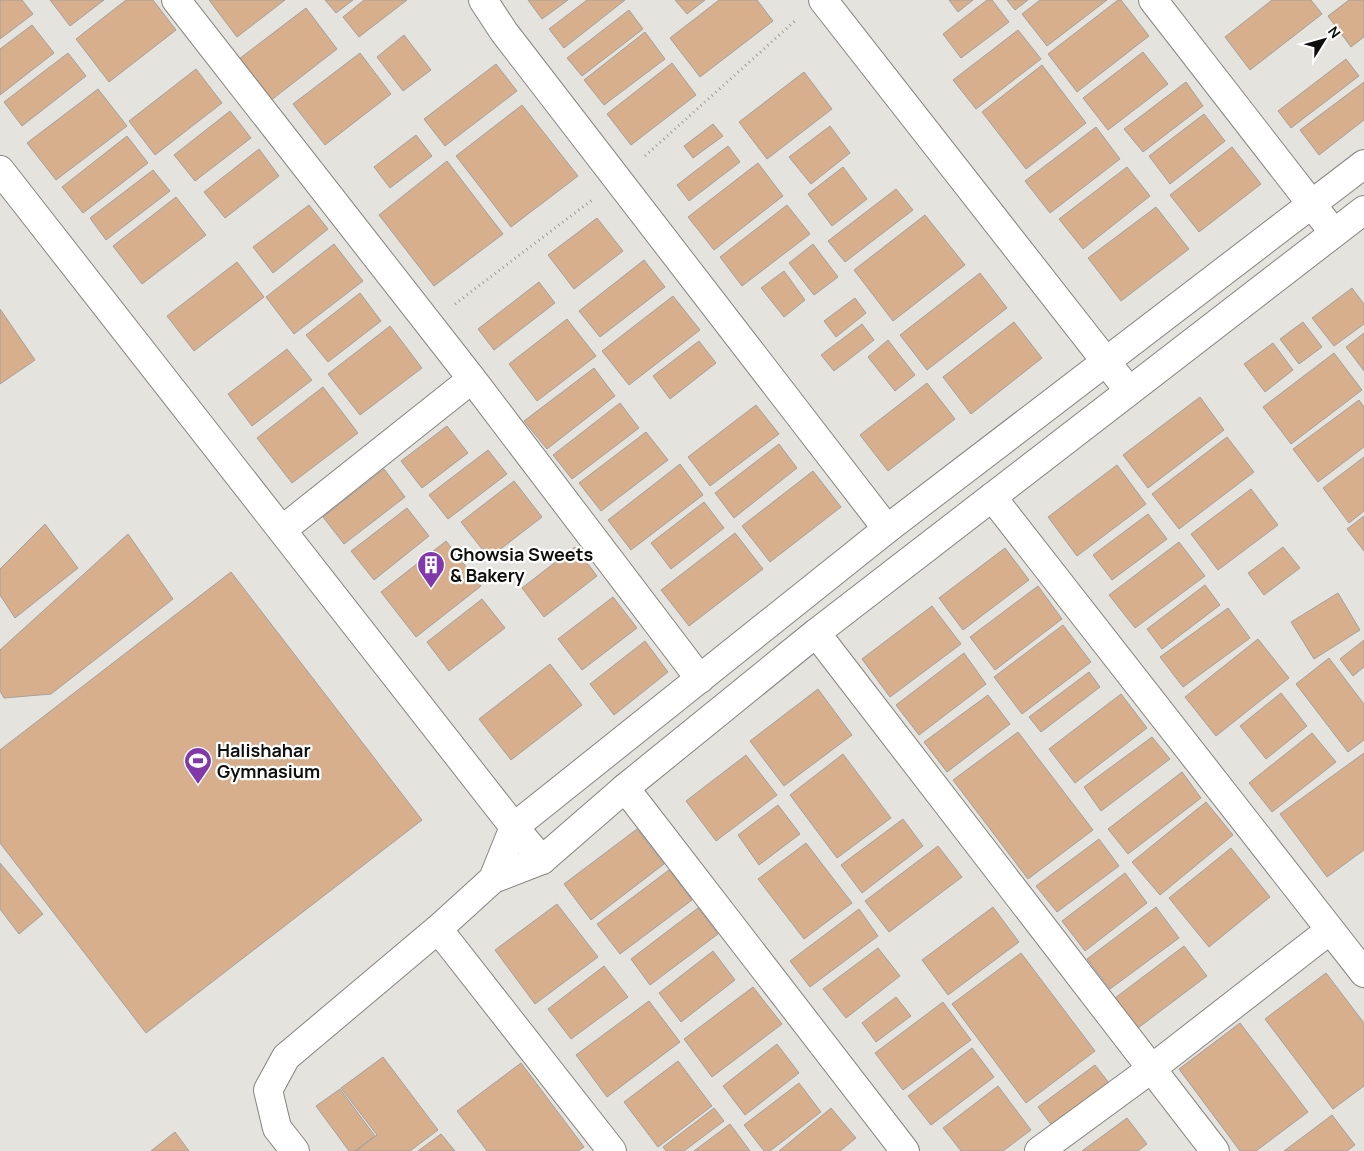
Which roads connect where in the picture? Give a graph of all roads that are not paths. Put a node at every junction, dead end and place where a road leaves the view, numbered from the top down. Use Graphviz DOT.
graph roads {
  1 [pos="176,0"];
  2 [pos="483,0"];
  3 [pos="822,0"];
  4 [pos="1153,0"];
  5 [pos="1364,164"];
  6 [pos="0,170"];
  7 [pos="1311,204"];
  8 [pos="1364,210"];
  9 [pos="1334,233"];
  10 [pos="1106,362"];
  11 [pos="472,379"];
  12 [pos="1129,391"];
  13 [pos="992,497"];
  14 [pos="887,529"];
  15 [pos="282,530"];
  16 [pos="816,633"];
  17 [pos="700,679"];
  18 [pos="625,788"];
  19 [pos="514,827"];
  20 [pos="542,860"];
  21 [pos="493,879"];
  22 [pos="438,929"];
  23 [pos="1330,930"];
  24 [pos="1364,973"];
  25 [pos="1151,1069"];
  26 [pos="295,1151"];
  27 [pos="612,1151"];
  28 [pos="905,1151"];
  29 [pos="1039,1151"];
  30 [pos="1215,1151"];
  1 -- 11 [label="street"];
  2 -- 14 [label="street"];
  3 -- 10 [label="street"];
  4 -- 7 [label="street"];
  5 -- 7 [label="street"];
  6 -- 15 [label="street"];
  7 -- 9 [label="street"];
  7 -- 10 [label="street"];
  8 -- 9 [label="street"];
  9 -- 12 [label="street"];
  10 -- 12 [label="street"];
  10 -- 14 [label="street"];
  11 -- 15 [label="street"];
  11 -- 17 [label="street"];
  12 -- 13 [label="street"];
  13 -- 16 [label="street"];
  13 -- 23 [label="street"];
  14 -- 17 [label="street"];
  15 -- 19 [label="street"];
  16 -- 18 [label="street"];
  16 -- 25 [label="street"];
  17 -- 19 [label="street"];
  18 -- 20 [label="street"];
  18 -- 28 [label="street"];
  19 -- 20 [label="street"];
  19 -- 21 [label="street"];
  20 -- 21 [label="street"];
  21 -- 22 [label="street"];
  22 -- 26 [label="street"];
  22 -- 27 [label="street"];
  23 -- 24 [label="street"];
  23 -- 25 [label="street"];
  25 -- 29 [label="street"];
  25 -- 30 [label="street"];
}
